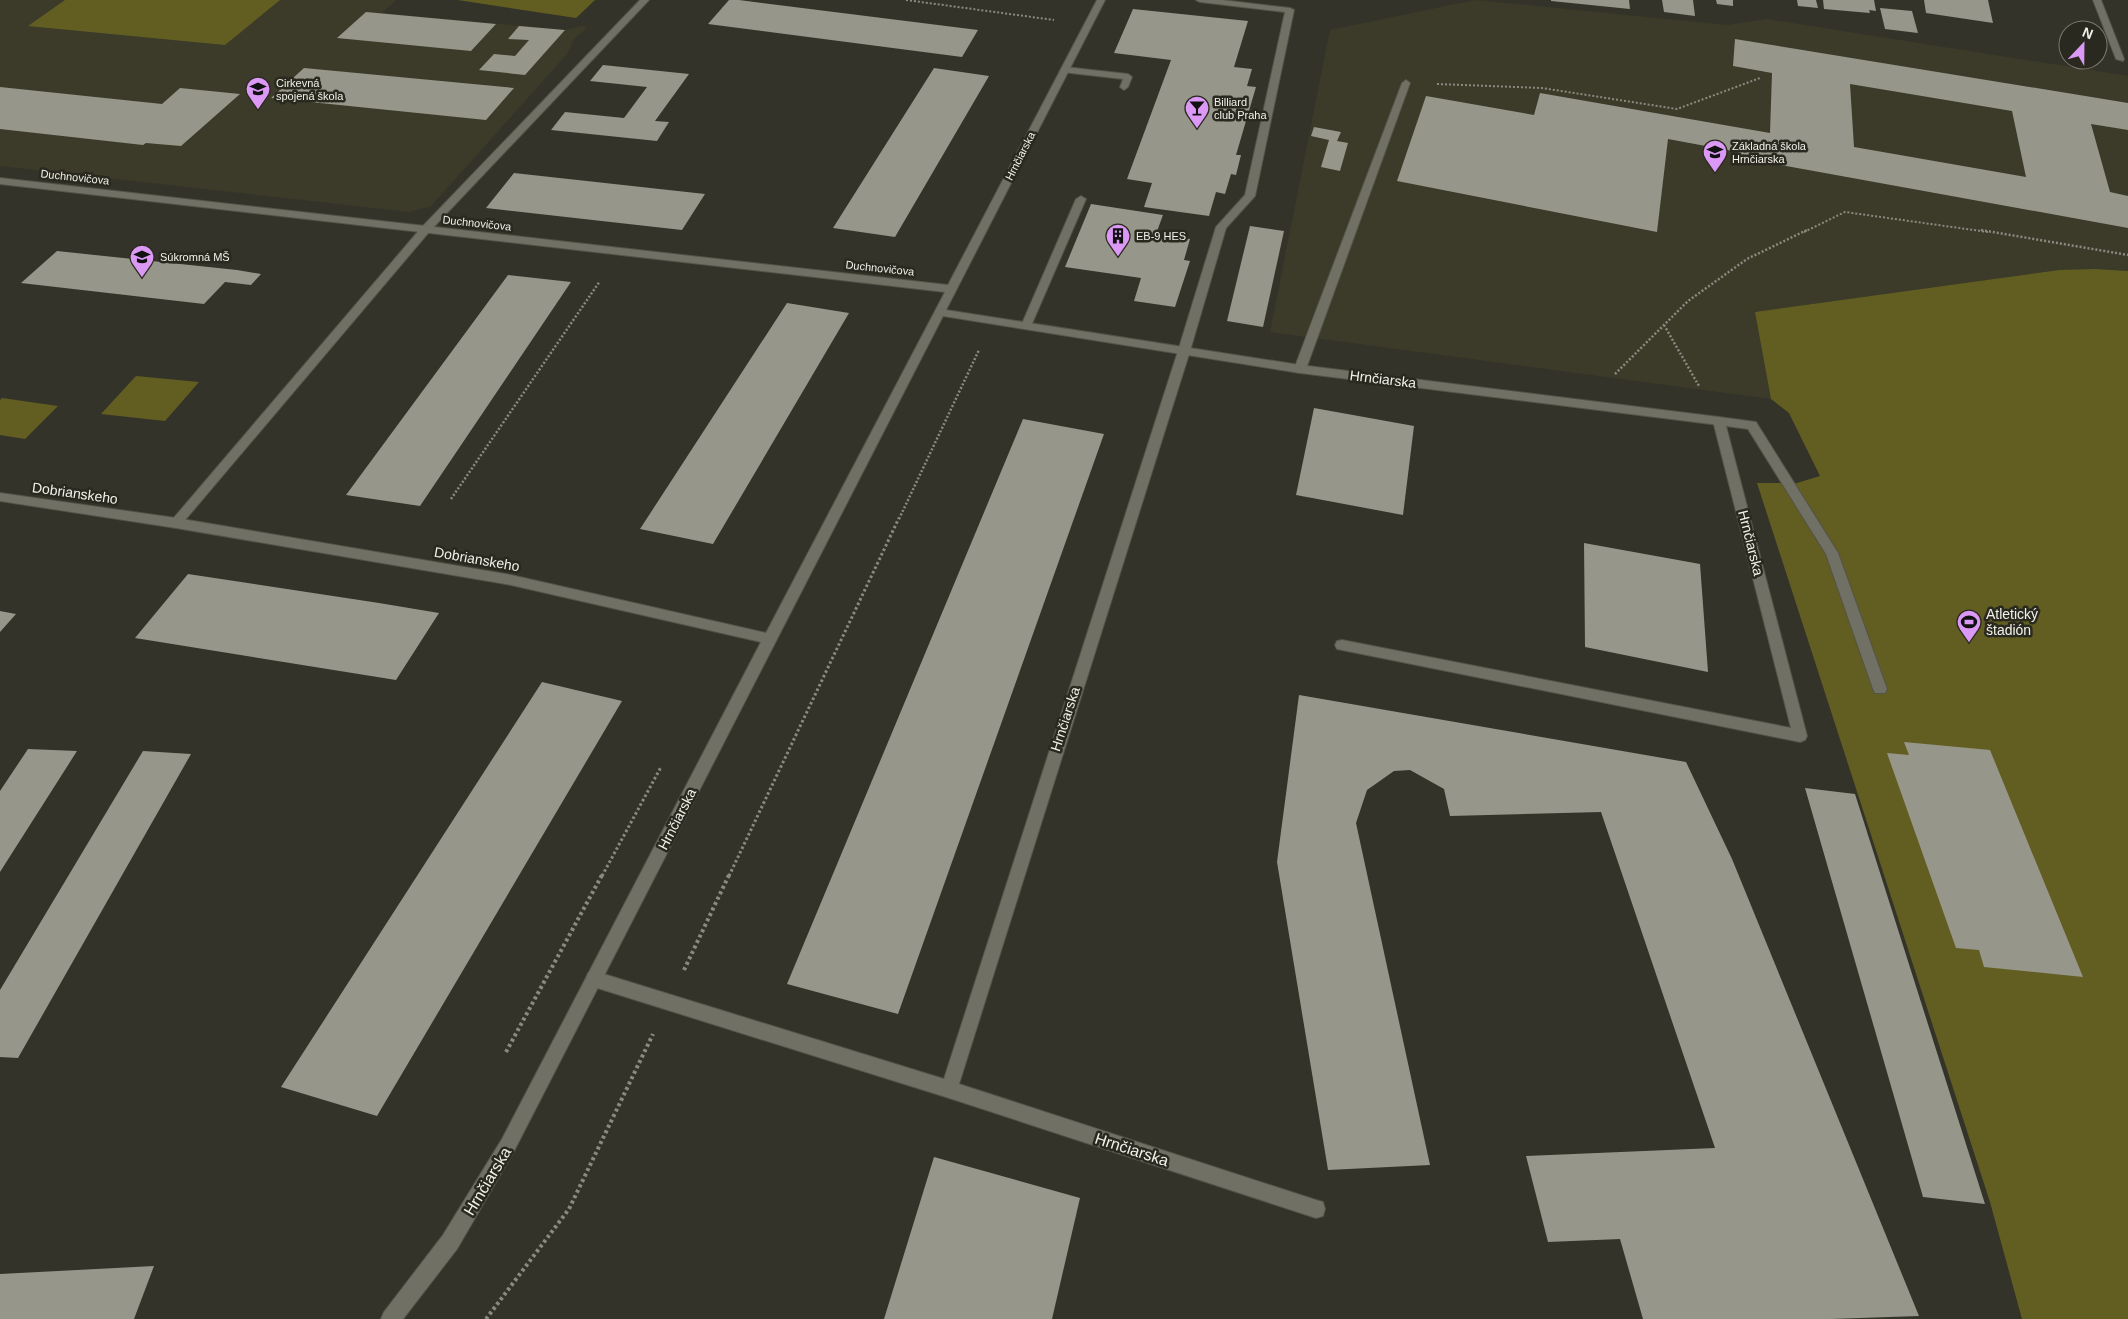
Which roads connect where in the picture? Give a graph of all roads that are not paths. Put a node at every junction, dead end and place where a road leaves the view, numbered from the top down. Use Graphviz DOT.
graph roads {
  1 [pos="645,0"];
  2 [pos="1101,0"];
  3 [pos="1200,0"];
  4 [pos="2098,0"];
  5 [pos="2120,59"];
  6 [pos="1065,70"];
  7 [pos="1406,83"];
  8 [pos="1124,88"];
  9 [pos="0,181"];
  10 [pos="1081,198"];
  11 [pos="425,230"];
  12 [pos="951,289"];
  13 [pos="940,312"];
  14 [pos="1026,326"];
  15 [pos="1184,351"];
  16 [pos="1300,369"];
  17 [pos="1719,421"];
  18 [pos="0,497"];
  19 [pos="176,522"];
  20 [pos="770,639"];
  21 [pos="1342,645"];
  22 [pos="1880,689"];
  23 [pos="594,979"];
  24 [pos="948,1089"];
  25 [pos="1316,1209"];
  26 [pos="391,1319"];
  1 -- 11 [label="street"];
  2 -- 6 [label="street, Hrnčiarska"];
  3 -- 15 [label="street"];
  4 -- 5 [label="street"];
  6 -- 8 [label="street"];
  6 -- 12 [label="street, Hrnčiarska"];
  7 -- 16 [label="street"];
  9 -- 11 [label="street, Duchnovičova"];
  10 -- 14 [label="street"];
  11 -- 12 [label="street, Duchnovičova"];
  11 -- 19 [label="street"];
  12 -- 13 [label="street, Hrnčiarska"];
  13 -- 14 [label="street, Hrnčiarska"];
  13 -- 20 [label="street, Hrnčiarska"];
  14 -- 15 [label="street, Hrnčiarska"];
  15 -- 16 [label="street, Hrnčiarska"];
  15 -- 24 [label="street, Hrnčiarska"];
  16 -- 17 [label="street, Hrnčiarska"];
  17 -- 21 [label="street, Hrnčiarska"];
  17 -- 22 [label="street"];
  18 -- 19 [label="street, Dobrianskeho"];
  19 -- 20 [label="street, Dobrianskeho"];
  20 -- 23 [label="street, Hrnčiarska"];
  23 -- 24 [label="street, Hrnčiarska"];
  23 -- 26 [label="street, Hrnčiarska"];
  24 -- 25 [label="street, Hrnčiarska"];
}
